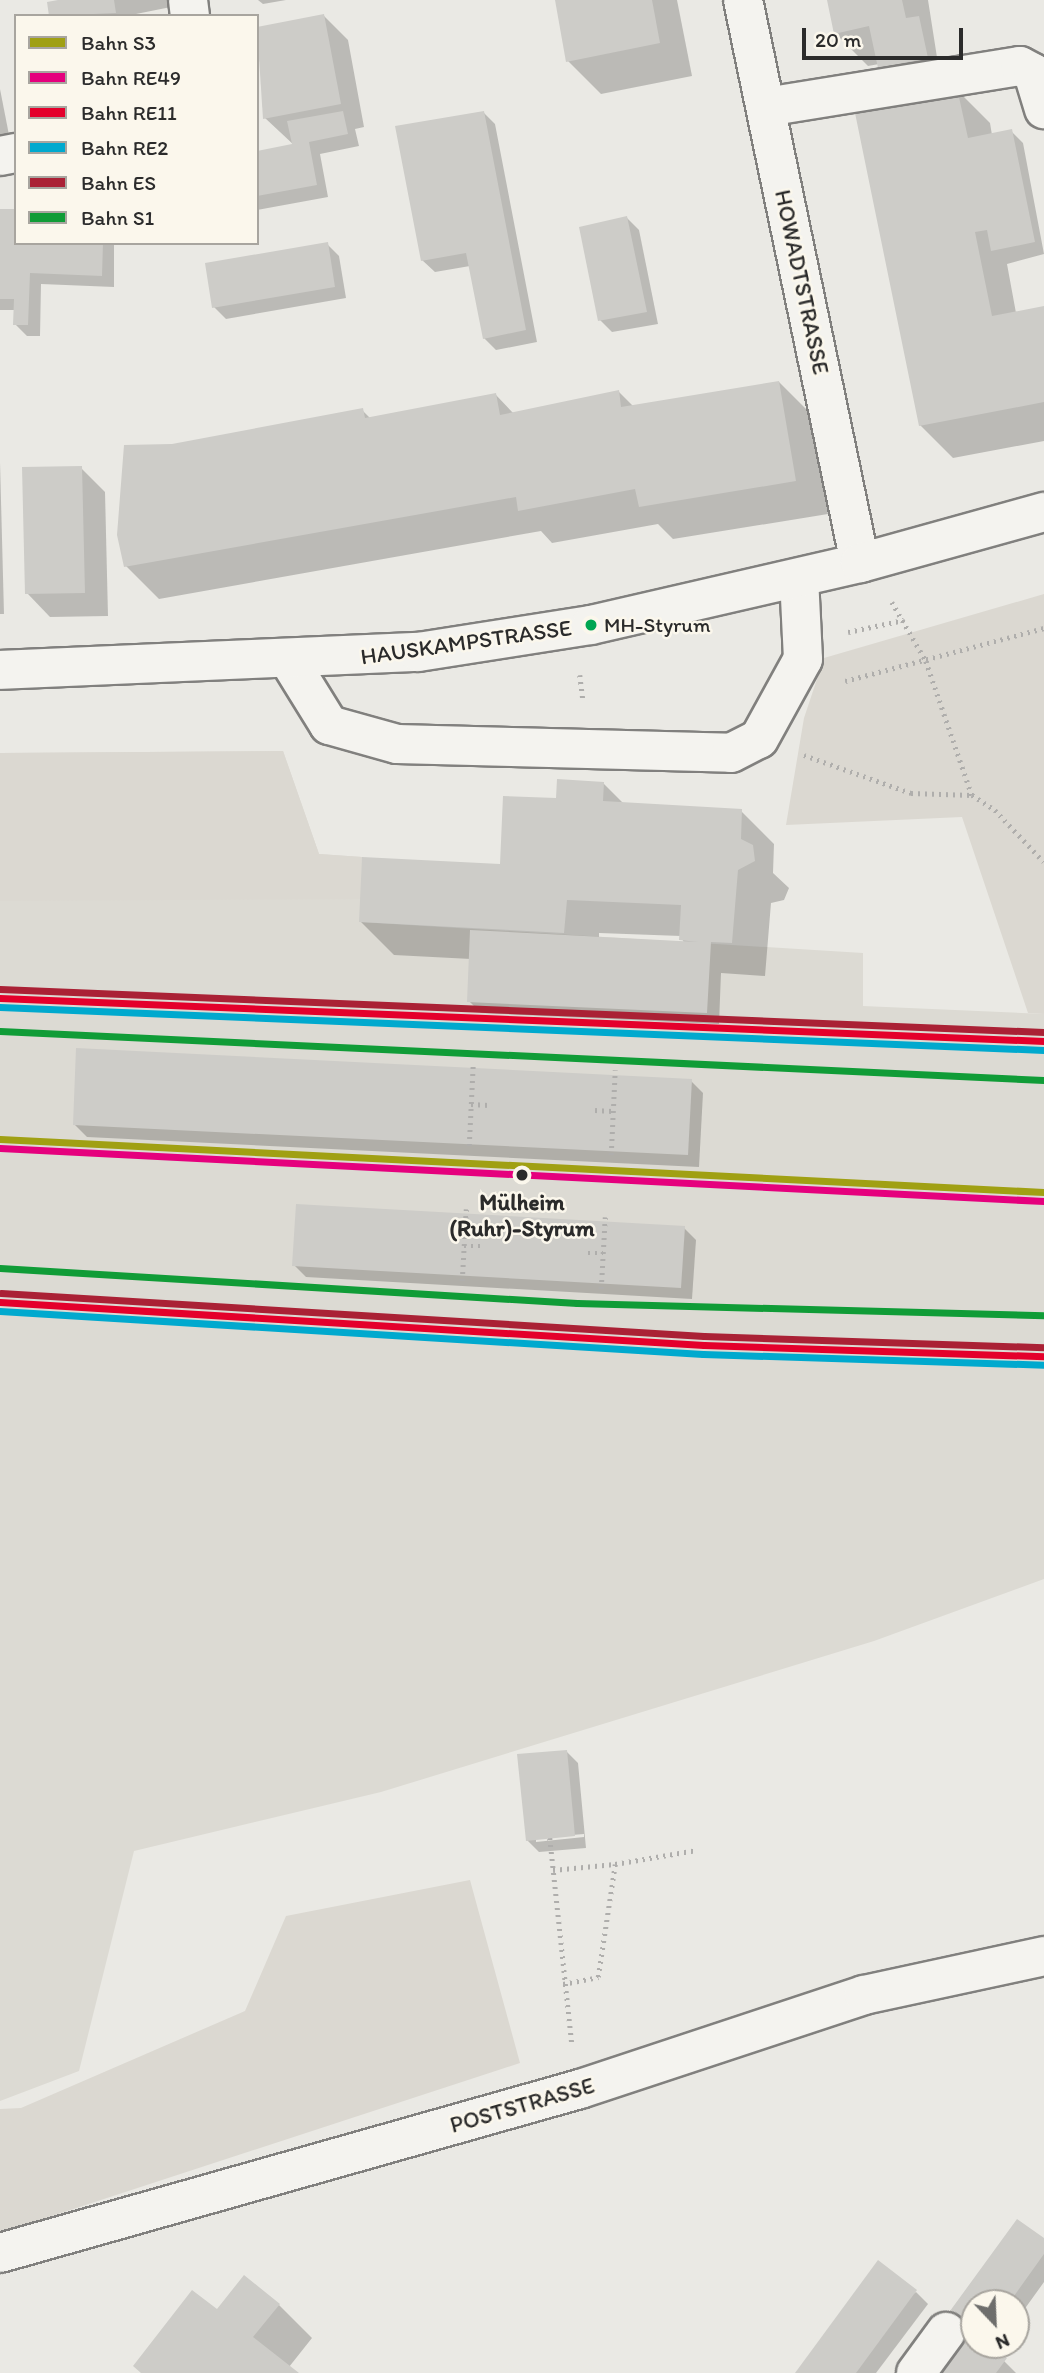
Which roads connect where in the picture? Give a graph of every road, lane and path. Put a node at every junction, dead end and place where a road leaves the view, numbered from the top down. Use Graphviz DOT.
graph roads {
  1 [pos="743,0"];
  2 [pos="766,107"];
  3 [pos="1044,109"];
  4 [pos="1044,512"];
  5 [pos="860,564"];
  6 [pos="799,578"];
  7 [pos="1044,628"];
  8 [pos="926,661"];
  9 [pos="290,662"];
  10 [pos="579,664"];
  11 [pos="0,670"];
  12 [pos="786,695"];
  13 [pos="759,739"];
  14 [pos="589,750"];
  15 [pos="972,795"];
  16 [pos="1044,862"];
  17 [pos="473,1063"];
  18 [pos="615,1070"];
  19 [pos="471,1104"];
  20 [pos="489,1105"];
  21 [pos="595,1110"];
  22 [pos="612,1111"];
  23 [pos="469,1146"];
  24 [pos="611,1155"];
  25 [pos="466,1209"];
  26 [pos="605,1217"];
  27 [pos="464,1246"];
  28 [pos="480,1247"];
  29 [pos="588,1253"];
  30 [pos="603,1253"];
  31 [pos="462,1281"];
  32 [pos="601,1289"];
  33 [pos="550,1838"];
  34 [pos="697,1850"];
  35 [pos="615,1864"];
  36 [pos="553,1870"];
  37 [pos="1044,1956"];
  38 [pos="563,1984"];
  39 [pos="580,2089"];
  40 [pos="0,2253"];
  41 [pos="946,2332"];
  42 [pos="916,2373"];
  1 -- 2 [label="street, HOWADTSTRASSE"];
  2 -- 3 [label="street"];
  2 -- 5 [label="street, HOWADTSTRASSE"];
  4 -- 5 [label="street, HAUSKAMPSTRASSE"];
  5 -- 6 [label="street, HAUSKAMPSTRASSE"];
  5 -- 8 [label="path"];
  6 -- 9 [label="street, HAUSKAMPSTRASSE"];
  6 -- 12 [label="street"];
  7 -- 8 [label="path"];
  8 -- 12 [label="path"];
  8 -- 15 [label="path"];
  9 -- 11 [label="street, HAUSKAMPSTRASSE"];
  9 -- 14 [label="street"];
  10 -- 14 [label="path"];
  12 -- 13 [label="street"];
  13 -- 14 [label="street"];
  13 -- 15 [label="path"];
  15 -- 16 [label="path"];
  17 -- 19 [label="path"];
  18 -- 22 [label="path"];
  19 -- 20 [label="path"];
  19 -- 23 [label="path"];
  21 -- 22 [label="path"];
  22 -- 24 [label="path"];
  25 -- 27 [label="path"];
  26 -- 30 [label="path"];
  27 -- 28 [label="path"];
  27 -- 31 [label="path"];
  29 -- 30 [label="path"];
  30 -- 32 [label="path"];
  33 -- 36 [label="path"];
  34 -- 35 [label="path"];
  35 -- 36 [label="path"];
  35 -- 38 [label="path"];
  36 -- 38 [label="path"];
  37 -- 39 [label="street, POSTSTRASSE"];
  38 -- 39 [label="path"];
  39 -- 40 [label="street, POSTSTRASSE"];
  41 -- 42 [label="street"];
}
